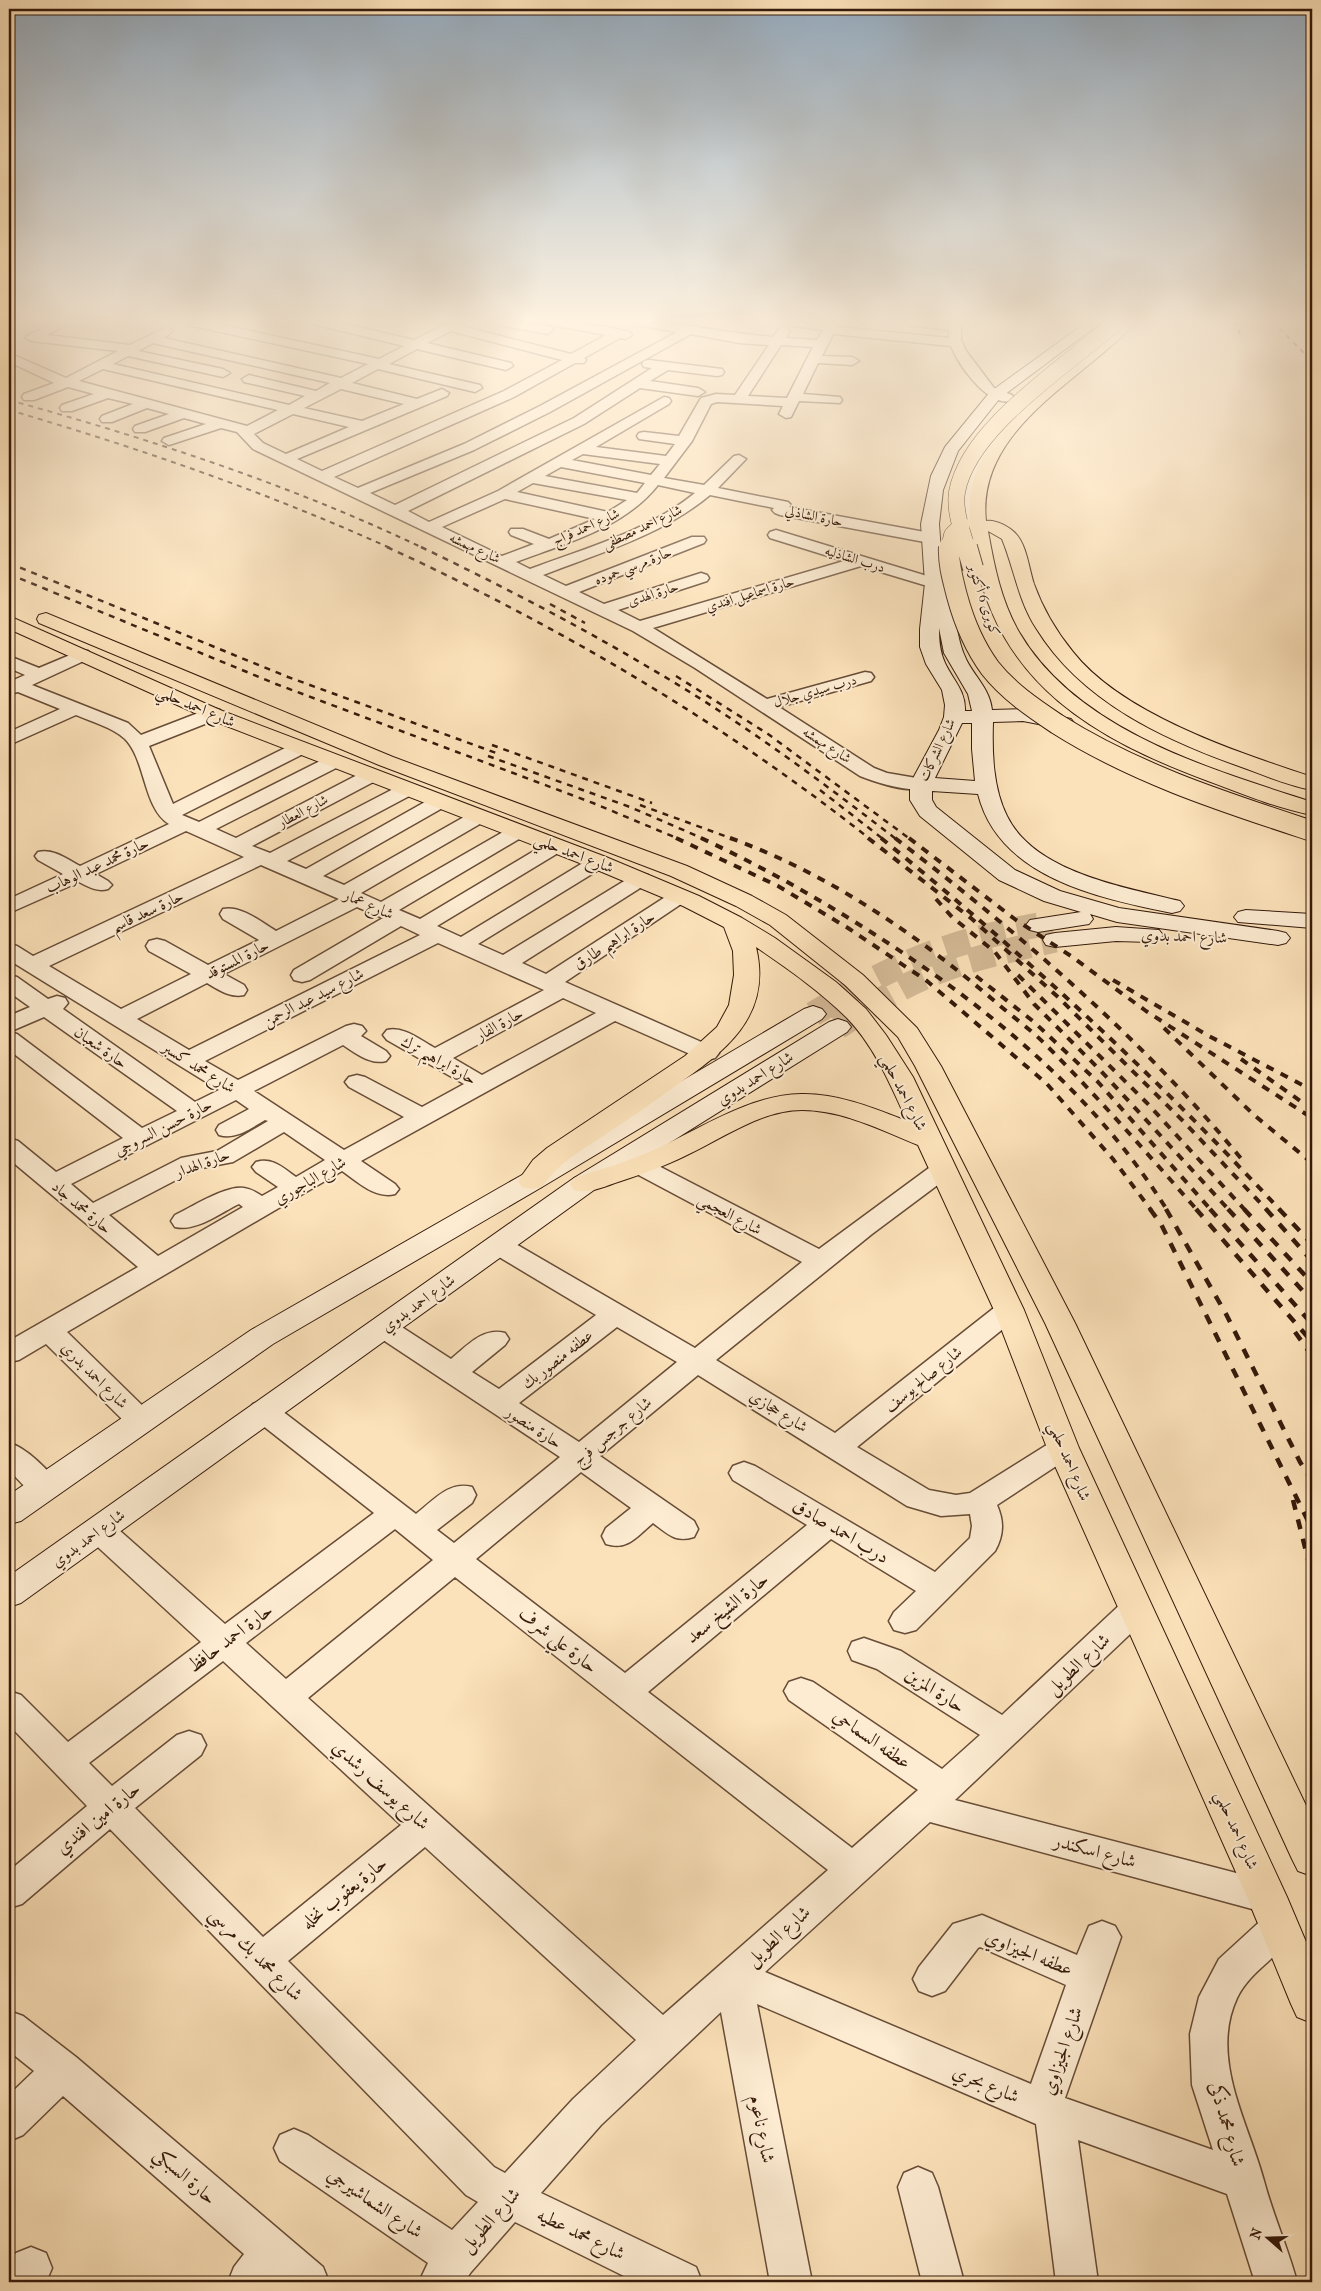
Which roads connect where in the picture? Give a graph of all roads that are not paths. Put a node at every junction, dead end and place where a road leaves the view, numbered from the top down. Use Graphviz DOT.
graph roads {
  1 [pos="143,428"];
  2 [pos="206,428"];
  3 [pos="237,428"];
  4 [pos="254,428"];
  5 [pos="359,428"];
  6 [pos="435,428"];
  7 [pos="506,428"];
  8 [pos="564,428"];
  9 [pos="619,428"];
  10 [pos="689,428"];
  11 [pos="971,428"];
  12 [pos="982,428"];
  13 [pos="995,428"];
  14 [pos="1003,428"];
  15 [pos="1009,428"];
  16 [pos="1022,428"];
  17 [pos="140,429"];
  18 [pos="247,432"];
  19 [pos="644,436"];
  20 [pos="685,440"];
  21 [pos="169,441"];
  22 [pos="582,450"];
  23 [pos="285,459"];
  24 [pos="739,459"];
  25 [pos="670,461"];
  26 [pos="560,462"];
  27 [pos="321,477"];
  28 [pos="531,478"];
  29 [pos="655,480"];
  30 [pos="706,491"];
  31 [pos="358,494"];
  32 [pos="503,494"];
  33 [pos="640,498"];
  34 [pos="626,509"];
  35 [pos="396,511"];
  36 [pos="612,518"];
  37 [pos="661,521"];
  38 [pos="962,525"];
  39 [pos="990,525"];
  40 [pos="430,527"];
  41 [pos="678,527"];
  42 [pos="517,532"];
  43 [pos="776,535"];
  44 [pos="930,538"];
  45 [pos="698,540"];
  46 [pos="548,544"];
  47 [pos="658,556"];
  48 [pos="942,557"];
  49 [pos="504,561"];
  50 [pos="860,561"];
  51 [pos="679,564"];
  52 [pos="531,574"];
  53 [pos="635,576"];
  54 [pos="701,578"];
  55 [pos="934,583"];
  56 [pos="664,590"];
  57 [pos="567,591"];
  58 [pos="9,604"];
  59 [pos="605,609"];
  60 [pos="700,609"];
  61 [pos="9,622"];
  62 [pos="639,627"];
  63 [pos="82,655"];
  64 [pos="9,661"];
  65 [pos="39,675"];
  66 [pos="865,677"];
  67 [pos="13,687"];
  68 [pos="766,705"];
  69 [pos="75,708"];
  70 [pos="213,714"];
  71 [pos="982,716"];
  72 [pos="954,717"];
  73 [pos="9,741"];
  74 [pos="138,743"];
  75 [pos="300,748"];
  76 [pos="29,750"];
  77 [pos="333,762"];
  78 [pos="373,770"];
  79 [pos="921,784"];
  80 [pos="1312,784"];
  81 [pos="988,788"];
  82 [pos="406,790"];
  83 [pos="439,802"];
  84 [pos="1312,804"];
  85 [pos="1312,809"];
  86 [pos="478,817"];
  87 [pos="1312,818"];
  88 [pos="184,822"];
  89 [pos="1312,823"];
  90 [pos="1312,831"];
  91 [pos="517,832"];
  92 [pos="236,846"];
  93 [pos="556,846"];
  94 [pos="45,856"];
  95 [pos="266,859"];
  96 [pos="598,862"];
  97 [pos="80,874"];
  98 [pos="307,877"];
  99 [pos="641,879"];
  100 [pos="101,884"];
  101 [pos="350,896"];
  102 [pos="680,896"];
  103 [pos="9,907"];
  104 [pos="230,914"];
  105 [pos="391,914"];
  106 [pos="1117,915"];
  107 [pos="1312,921"];
  108 [pos="734,923"];
  109 [pos="430,931"];
  110 [pos="1278,938"];
  111 [pos="1312,939"];
  112 [pos="276,940"];
  113 [pos="462,945"];
  114 [pos="157,946"];
  115 [pos="9,950"];
  116 [pos="506,964"];
  117 [pos="33,965"];
  118 [pos="208,974"];
  119 [pos="302,975"];
  120 [pos="9,982"];
  121 [pos="555,986"];
  122 [pos="236,990"];
  123 [pos="78,994"];
  124 [pos="46,1008"];
  125 [pos="615,1012"];
  126 [pos="119,1019"];
  127 [pos="9,1025"];
  128 [pos="395,1035"];
  129 [pos="9,1039"];
  130 [pos="707,1053"];
  131 [pos="378,1056"];
  132 [pos="435,1058"];
  133 [pos="188,1060"];
  134 [pos="357,1082"];
  135 [pos="483,1085"];
  136 [pos="237,1090"];
  137 [pos="194,1112"];
  138 [pos="274,1116"];
  139 [pos="422,1117"];
  140 [pos="228,1130"];
  141 [pos="140,1139"];
  142 [pos="928,1139"];
  143 [pos="9,1146"];
  144 [pos="342,1161"];
  145 [pos="640,1166"];
  146 [pos="265,1167"];
  147 [pos="942,1170"];
  148 [pos="532,1181"];
  149 [pos="53,1183"];
  150 [pos="584,1184"];
  151 [pos="296,1188"];
  152 [pos="386,1189"];
  153 [pos="261,1208"];
  154 [pos="91,1214"];
  155 [pos="184,1221"];
  156 [pos="498,1245"];
  157 [pos="821,1261"];
  158 [pos="156,1268"];
  159 [pos="1009,1310"];
  160 [pos="615,1314"];
  161 [pos="384,1328"];
  162 [pos="49,1330"];
  163 [pos="495,1339"];
  164 [pos="9,1353"];
  165 [pos="696,1361"];
  166 [pos="452,1373"];
  167 [pos="500,1404"];
  168 [pos="263,1411"];
  169 [pos="141,1421"];
  170 [pos="837,1447"];
  171 [pos="1062,1448"];
  172 [pos="9,1454"];
  173 [pos="581,1457"];
  174 [pos="744,1473"];
  175 [pos="45,1487"];
  176 [pos="461,1495"];
  177 [pos="980,1501"];
  178 [pos="652,1507"];
  179 [pos="9,1512"];
  180 [pos="405,1522"];
  181 [pos="829,1524"];
  182 [pos="682,1529"];
  183 [pos="99,1530"];
  184 [pos="616,1536"];
  185 [pos="454,1560"];
  186 [pos="938,1589"];
  187 [pos="9,1594"];
  188 [pos="1136,1609"];
  189 [pos="905,1621"];
  190 [pos="223,1643"];
  191 [pos="864,1651"];
  192 [pos="801,1691"];
  193 [pos="624,1692"];
  194 [pos="285,1698"];
  195 [pos="9,1704"];
  196 [pos="1004,1734"];
  197 [pos="189,1745"];
  198 [pos="66,1762"];
  199 [pos="933,1797"];
  200 [pos="110,1807"];
  201 [pos="426,1825"];
  202 [pos="1312,1859"];
  203 [pos="853,1869"];
  204 [pos="9,1893"];
  205 [pos="1274,1911"];
  206 [pos="1102,1937"];
  207 [pos="262,1960"];
  208 [pos="733,1976"];
  209 [pos="1087,1977"];
  210 [pos="932,1980"];
  211 [pos="1312,2004"];
  212 [pos="9,2028"];
  213 [pos="663,2040"];
  214 [pos="62,2070"];
  215 [pos="1048,2110"];
  216 [pos="9,2122"];
  217 [pos="294,2148"];
  218 [pos="1244,2181"];
  219 [pos="918,2187"];
  220 [pos="508,2198"];
  221 [pos="260,2266"];
  222 [pos="448,2270"];
  223 [pos="308,2282"];
  224 [pos="681,2282"];
  225 [pos="791,2282"];
  226 [pos="943,2282"];
  227 [pos="1077,2282"];
  228 [pos="1276,2282"];
  1 -- 17 [label="street"];
  2 -- 21 [label="street"];
  3 -- 18 [label="street, شارع مهمشه"];
  4 -- 18 [label="street"];
  5 -- 23 [label="street"];
  6 -- 27 [label="street"];
  7 -- 31 [label="street"];
  8 -- 35 [label="street"];
  9 -- 22 [label="street"];
  10 -- 20 [label="street, شارع احمد فراج"];
  11 -- 44 [label="main road, شارع الشركات"];
  12 -- 48 [label="main road, شارع الشركات"];
  13 -- 38 [label="main road, كوبرى 6 أكتوبر, bridge"];
  14 -- 48 [label="main road"];
  15 -- 85 [label="main road"];
  16 -- 39 [label="main road, كوبرى 6 أكتوبر"];
  18 -- 23 [label="street, شارع مهمشه"];
  19 -- 20 [label="street"];
  20 -- 25 [label="street, شارع احمد فراج"];
  22 -- 25 [label="street"];
  22 -- 26 [label="street"];
  23 -- 27 [label="street, شارع مهمشه"];
  24 -- 30 [label="street, شارع احمد مصطفى"];
  25 -- 29 [label="street, شارع احمد فراج"];
  26 -- 28 [label="street"];
  26 -- 29 [label="street, حارة الشاذلي"];
  27 -- 31 [label="street, شارع مهمشه"];
  28 -- 32 [label="street"];
  28 -- 33 [label="street"];
  29 -- 30 [label="street, حارة الشاذلي"];
  29 -- 33 [label="street, شارع احمد فراج"];
  30 -- 37 [label="street, شارع احمد مصطفى"];
  30 -- 44 [label="street, حارة الشاذلي"];
  31 -- 35 [label="street, شارع مهمشه"];
  32 -- 36 [label="street"];
  32 -- 40 [label="street"];
  33 -- 34 [label="street, شارع احمد فراج"];
  34 -- 36 [label="street, شارع احمد فراج"];
  34 -- 37 [label="street"];
  35 -- 40 [label="street, شارع مهمشه"];
  36 -- 46 [label="street, شارع احمد فراج"];
  37 -- 41 [label="street"];
  37 -- 52 [label="street, شارع احمد مصطفى"];
  38 -- 87 [label="main road, كوبرى 6 أكتوبر, bridge"];
  38 -- 90 [label="main road, bridge"];
  39 -- 80 [label="main road"];
  39 -- 84 [label="main road, كوبرى 6 أكتوبر"];
  40 -- 49 [label="street, شارع مهمشه"];
  42 -- 46 [label="street"];
  43 -- 50 [label="street, درب الشاذليه"];
  44 -- 55 [label="main road, شارع الشركات"];
  45 -- 47 [label="street, حارة مرسي حموده"];
  46 -- 49 [label="street, شارع احمد فراج"];
  47 -- 51 [label="street"];
  47 -- 57 [label="street, حارة مرسي حموده"];
  48 -- 71 [label="main road, شارع الشركات"];
  49 -- 52 [label="street, شارع مهمشه"];
  50 -- 55 [label="street, درب الشاذليه"];
  50 -- 60 [label="street, حارة اسماعيل افندي"];
  52 -- 57 [label="street, شارع مهمشه"];
  53 -- 56 [label="street"];
  54 -- 56 [label="street, حارة الهدى"];
  55 -- 72 [label="main road, شارع الشركات"];
  56 -- 59 [label="street, حارة الهدى"];
  56 -- 60 [label="street"];
  57 -- 59 [label="street, شارع مهمشه"];
  58 -- 78 [label="main road, شارع احمد حلمي"];
  59 -- 62 [label="street, شارع مهمشه"];
  60 -- 62 [label="street, حارة اسماعيل افندي"];
  61 -- 63 [label="main road, شارع احمد حلمي"];
  62 -- 68 [label="street, شارع مهمشه"];
  63 -- 65 [label="street"];
  63 -- 70 [label="main road, شارع احمد حلمي"];
  64 -- 65 [label="street"];
  65 -- 67 [label="street"];
  66 -- 68 [label="street, درب سيدي جلال"];
  67 -- 69 [label="street"];
  68 -- 79 [label="street, شارع مهمشه"];
  69 -- 73 [label="street"];
  69 -- 74 [label="street"];
  70 -- 74 [label="street"];
  70 -- 75 [label="main road, شارع احمد حلمي"];
  71 -- 72 [label="main road"];
  71 -- 81 [label="main road, شارع الشركات"];
  71 -- 89 [label="main road"];
  72 -- 79 [label="main road, شارع الشركات"];
  73 -- 76 [label="street"];
  74 -- 88 [label="street"];
  75 -- 77 [label="main road, شارع احمد حلمي"];
  75 -- 88 [label="street"];
  77 -- 78 [label="main road, شارع احمد حلمي"];
  77 -- 88 [label="street"];
  78 -- 82 [label="main road, شارع احمد حلمي"];
  78 -- 92 [label="street, شارع العطار"];
  78 -- 202 [label="main road, شارع احمد حلمي"];
  79 -- 81 [label="main road"];
  79 -- 106 [label="main road, شارع الشركات"];
  81 -- 107 [label="main road, شارع الشركات"];
  82 -- 83 [label="main road, شارع احمد حلمي"];
  82 -- 95 [label="street, حارة سعد قاسم"];
  83 -- 86 [label="main road, شارع احمد حلمي"];
  83 -- 98 [label="street"];
  86 -- 91 [label="main road, شارع احمد حلمي"];
  86 -- 101 [label="street, حارة المستوقد"];
  88 -- 92 [label="street, شارع عمار"];
  88 -- 97 [label="street, حارة محمد عبد الوهاب"];
  91 -- 93 [label="main road, شارع احمد حلمي"];
  91 -- 105 [label="street"];
  92 -- 95 [label="street, شارع عمار"];
  93 -- 96 [label="main road, شارع احمد حلمي"];
  93 -- 109 [label="street, شارع سيد عبد الرحمن"];
  94 -- 97 [label="street"];
  95 -- 98 [label="street, شارع عمار"];
  95 -- 117 [label="street, حارة سعد قاسم"];
  96 -- 99 [label="main road, شارع احمد حلمي"];
  96 -- 113 [label="street"];
  97 -- 100 [label="street"];
  97 -- 103 [label="street, حارة محمد عبد الوهاب"];
  98 -- 101 [label="street, شارع عمار"];
  99 -- 102 [label="main road, شارع احمد حلمي"];
  99 -- 116 [label="street"];
  101 -- 105 [label="street, شارع عمار"];
  101 -- 112 [label="street, حارة المستوقد"];
  102 -- 108 [label="main road, شارع احمد حلمي"];
  102 -- 121 [label="street, حارة ابراهيم طارق"];
  104 -- 112 [label="street"];
  105 -- 109 [label="street, شارع عمار"];
  105 -- 119 [label="street"];
  106 -- 110 [label="main road, شارع الشركات"];
  106 -- 110 [label="main road, شارع احمد بدوي"];
  108 -- 130 [label="main road"];
  108 -- 142 [label="main road, شارع احمد حلمي"];
  109 -- 113 [label="street, شارع عمار"];
  109 -- 133 [label="street, شارع سيد عبد الرحمن"];
  110 -- 111 [label="main road, شارع احمد بدوي"];
  112 -- 118 [label="street, حارة المستوقد"];
  113 -- 116 [label="street, شارع عمار"];
  114 -- 118 [label="street"];
  115 -- 117 [label="street, شارع محمد كسبر"];
  116 -- 121 [label="street, شارع عمار"];
  117 -- 123 [label="street, شارع محمد كسبر"];
  118 -- 122 [label="street"];
  118 -- 126 [label="street, حارة المستوقد"];
  120 -- 124 [label="street, حارة شعبان"];
  121 -- 125 [label="street, شارع عمار"];
  121 -- 132 [label="street, حارة الفار"];
  123 -- 124 [label="street"];
  123 -- 126 [label="street, شارع محمد كسبر"];
  124 -- 127 [label="street"];
  124 -- 137 [label="street, حارة شعبان"];
  125 -- 130 [label="street, شارع عمار"];
  125 -- 135 [label="street, شارع الباجوري"];
  126 -- 133 [label="street, شارع محمد كسبر"];
  128 -- 132 [label="street, حارة ابراهيم ترك"];
  129 -- 141 [label="street"];
  130 -- 148 [label="main road"];
  131 -- 136 [label="street, حارة حسن السروجي"];
  132 -- 135 [label="street, حارة ابراهيم ترك"];
  133 -- 136 [label="street, شارع محمد كسبر"];
  134 -- 139 [label="street"];
  135 -- 139 [label="street, شارع الباجوري"];
  136 -- 137 [label="street, حارة حسن السروجي"];
  136 -- 138 [label="street, شارع محمد كسبر"];
  137 -- 141 [label="street, حارة حسن السروجي"];
  138 -- 140 [label="street"];
  138 -- 144 [label="street, شارع محمد كسبر"];
  138 -- 154 [label="street, حارة الهدار"];
  139 -- 144 [label="street, شارع الباجوري"];
  141 -- 149 [label="street, حارة حسن السروجي"];
  142 -- 145 [label="main road"];
  142 -- 147 [label="main road, شارع احمد حلمي"];
  143 -- 149 [label="street, حارة محمد جاد"];
  144 -- 151 [label="street, شارع الباجوري"];
  144 -- 152 [label="street, شارع محمد كسبر"];
  145 -- 150 [label="main road"];
  145 -- 157 [label="street, شارع العجمي"];
  146 -- 151 [label="street"];
  147 -- 157 [label="street, شارع جرجس فرج"];
  147 -- 159 [label="main road, شارع احمد حلمي"];
  148 -- 150 [label="main road, شارع احمد بدوي"];
  148 -- 169 [label="main road, شارع احمد بدوي"];
  149 -- 154 [label="street, حارة محمد جاد"];
  150 -- 156 [label="main road, شارع احمد بدوي"];
  151 -- 153 [label="street, شارع الباجوري"];
  153 -- 155 [label="street"];
  153 -- 158 [label="street, شارع الباجوري"];
  154 -- 158 [label="street, حارة محمد جاد"];
  156 -- 160 [label="street, شارع حجازي"];
  156 -- 161 [label="main road, شارع احمد بدوي"];
  157 -- 165 [label="street, شارع جرجس فرج"];
  158 -- 162 [label="street, شارع الباجوري"];
  159 -- 170 [label="street, شارع صالح يوسف"];
  159 -- 171 [label="main road, شارع احمد حلمي"];
  160 -- 165 [label="street, شارع حجازي"];
  160 -- 167 [label="street, عطفه منصور بك"];
  161 -- 166 [label="street, حارة منصور"];
  161 -- 168 [label="main road, شارع احمد بدوي"];
  162 -- 164 [label="street, شارع الباجوري"];
  162 -- 169 [label="street, شارع احمد بدري"];
  163 -- 166 [label="street"];
  165 -- 170 [label="street, شارع حجازي"];
  165 -- 173 [label="street, شارع جرجس فرج"];
  166 -- 167 [label="street, حارة منصور"];
  167 -- 173 [label="street, حارة منصور"];
  168 -- 180 [label="street, حارة علي شرف"];
  168 -- 183 [label="main road, شارع احمد بدوي"];
  169 -- 175 [label="main road, شارع احمد بدوي"];
  170 -- 177 [label="street, شارع حجازي"];
  171 -- 177 [label="street, شارع حجازي"];
  171 -- 188 [label="main road, شارع احمد حلمي"];
  172 -- 175 [label="street"];
  173 -- 178 [label="street, حارة منصور"];
  173 -- 185 [label="street, شارع جرجس فرج"];
  174 -- 181 [label="street, درب احمد صادق"];
  175 -- 179 [label="main road, شارع احمد بدوي"];
  176 -- 180 [label="street, حارة احمد حافظ"];
  177 -- 186 [label="street"];
  178 -- 182 [label="street, حارة منصور"];
  178 -- 184 [label="street"];
  180 -- 185 [label="street, حارة علي شرف"];
  180 -- 190 [label="street, حارة احمد حافظ"];
  181 -- 186 [label="street, درب احمد صادق"];
  181 -- 193 [label="street, حارة الشيخ سعد"];
  183 -- 187 [label="main road, شارع احمد بدوي"];
  183 -- 190 [label="street, شارع يوسف رشدي"];
  185 -- 193 [label="street, حارة علي شرف"];
  185 -- 194 [label="street, شارع جرجس فرج"];
  186 -- 189 [label="street"];
  188 -- 196 [label="street, شارع الطويل"];
  188 -- 205 [label="main road, شارع احمد حلمي"];
  190 -- 194 [label="street, شارع يوسف رشدي"];
  190 -- 198 [label="street, حارة احمد حافظ"];
  191 -- 196 [label="street, حارة المزين"];
  192 -- 199 [label="street, عطفه السماحي"];
  193 -- 203 [label="street, حارة علي شرف"];
  194 -- 201 [label="street, شارع يوسف رشدي"];
  195 -- 198 [label="street, شارع محمد بك مرسي"];
  196 -- 199 [label="street, شارع الطويل"];
  197 -- 200 [label="street, حارة امين افندي"];
  198 -- 200 [label="street, شارع محمد بك مرسي"];
  199 -- 203 [label="street, شارع الطويل"];
  199 -- 205 [label="street, شارع اسكندر"];
  200 -- 204 [label="street, حارة امين افندي"];
  200 -- 207 [label="street, شارع محمد بك مرسي"];
  201 -- 207 [label="street, حارة يعقوب نخله"];
  201 -- 213 [label="street, شارع يوسف رشدي"];
  203 -- 208 [label="street, شارع الطويل"];
  205 -- 211 [label="main road, شارع احمد حلمي"];
  205 -- 218 [label="street, شارع محمد ذكى"];
  206 -- 209 [label="street, شارع الجيزاوي"];
  207 -- 220 [label="street, شارع محمد بك مرسي"];
  208 -- 213 [label="street, شارع الطويل"];
  208 -- 215 [label="street, شارع بحري"];
  208 -- 225 [label="street, شارع ناعوم"];
  209 -- 210 [label="street, عطفه الجيزاوي"];
  209 -- 215 [label="street, شارع الجيزاوي"];
  212 -- 214 [label="street, حارة السبكي"];
  213 -- 220 [label="street, شارع الطويل"];
  214 -- 216 [label="street"];
  214 -- 221 [label="street, حارة السبكي"];
  215 -- 218 [label="street, شارع بحري"];
  215 -- 227 [label="street, شارع الجيزاوي"];
  217 -- 222 [label="street, شارع الشماشيرجي"];
  218 -- 228 [label="street, شارع محمد ذكى"];
  219 -- 226 [label="street"];
  220 -- 222 [label="street, شارع الطويل"];
  220 -- 224 [label="street, شارع محمد عطيه"];
  221 -- 223 [label="street, حارة السبكي"];
}
